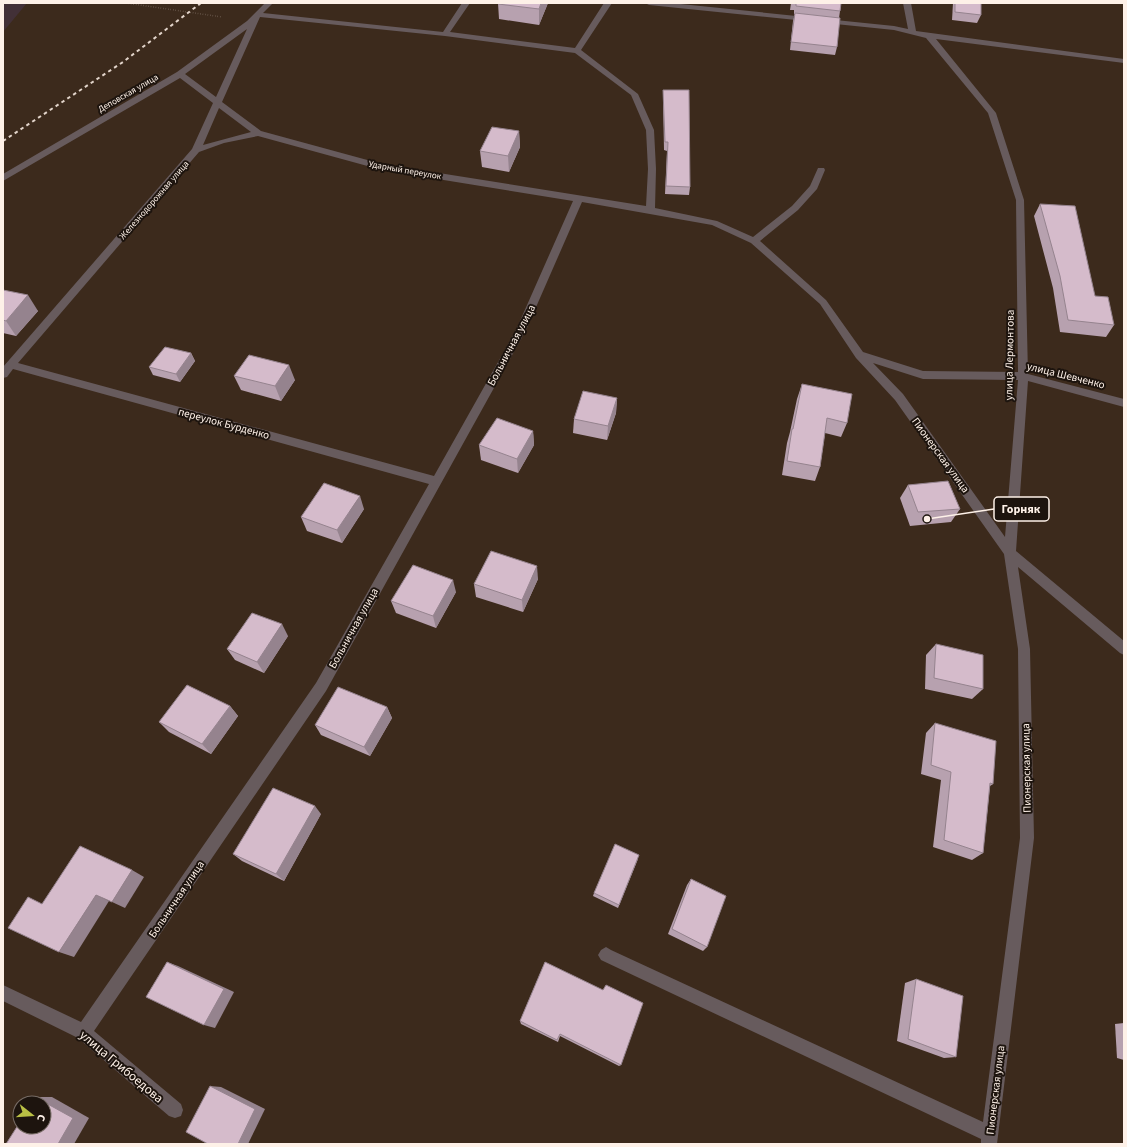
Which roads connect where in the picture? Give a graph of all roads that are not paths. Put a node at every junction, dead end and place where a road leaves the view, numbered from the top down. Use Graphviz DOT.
graph roads {
  1 [pos="269,3"];
  2 [pos="466,3"];
  3 [pos="608,3"];
  4 [pos="649,3"];
  5 [pos="907,3"];
  6 [pos="257,15"];
  7 [pos="912,32"];
  8 [pos="445,34"];
  9 [pos="929,36"];
  10 [pos="577,52"];
  11 [pos="1124,61"];
  12 [pos="180,74"];
  13 [pos="218,103"];
  14 [pos="258,133"];
  15 [pos="196,150"];
  16 [pos="821,170"];
  17 [pos="3,178"];
  18 [pos="579,198"];
  19 [pos="650,210"];
  20 [pos="754,241"];
  21 [pos="860,355"];
  22 [pos="12,365"];
  23 [pos="3,374"];
  24 [pos="1023,376"];
  25 [pos="1124,403"];
  26 [pos="436,481"];
  27 [pos="1010,553"];
  28 [pos="1124,649"];
  29 [pos="606,955"];
  30 [pos="3,993"];
  31 [pos="84,1032"];
  32 [pos="175,1110"];
  33 [pos="989,1139"];
  1 -- 6 [label="street, Железнодорожная улица"];
  2 -- 8 [label="street"];
  3 -- 10 [label="street"];
  4 -- 7 [label="street"];
  5 -- 7 [label="street"];
  6 -- 8 [label="street"];
  6 -- 12 [label="street, Деповская улица"];
  6 -- 13 [label="street, Железнодорожная улица"];
  7 -- 9 [label="street"];
  8 -- 10 [label="street"];
  9 -- 11 [label="street"];
  9 -- 24 [label="street, улица Лермонтова"];
  10 -- 19 [label="street"];
  12 -- 13 [label="street, Ударный переулок"];
  12 -- 17 [label="street, Деповская улица"];
  13 -- 14 [label="street, Ударный переулок"];
  13 -- 15 [label="street, Железнодорожная улица"];
  14 -- 15 [label="street"];
  14 -- 18 [label="street, Ударный переулок"];
  15 -- 22 [label="street, Железнодорожная улица"];
  16 -- 20 [label="street"];
  18 -- 19 [label="street, Ударный переулок"];
  18 -- 26 [label="street, Больничная улица"];
  19 -- 20 [label="street, Пионерская улица"];
  20 -- 21 [label="street, Пионерская улица"];
  21 -- 24 [label="street, улица Шевченко"];
  21 -- 27 [label="street, Пионерская улица"];
  22 -- 23 [label="street, Железнодорожная улица"];
  22 -- 26 [label="street, переулок Бурденко"];
  24 -- 25 [label="street, улица Шевченко"];
  24 -- 27 [label="street, улица Лермонтова"];
  26 -- 31 [label="street, Больничная улица"];
  27 -- 28 [label="street"];
  27 -- 33 [label="street, Пионерская улица"];
  29 -- 33 [label="street"];
  30 -- 31 [label="street, улица Грибоедова"];
  31 -- 32 [label="street, улица Грибоедова"];
}
